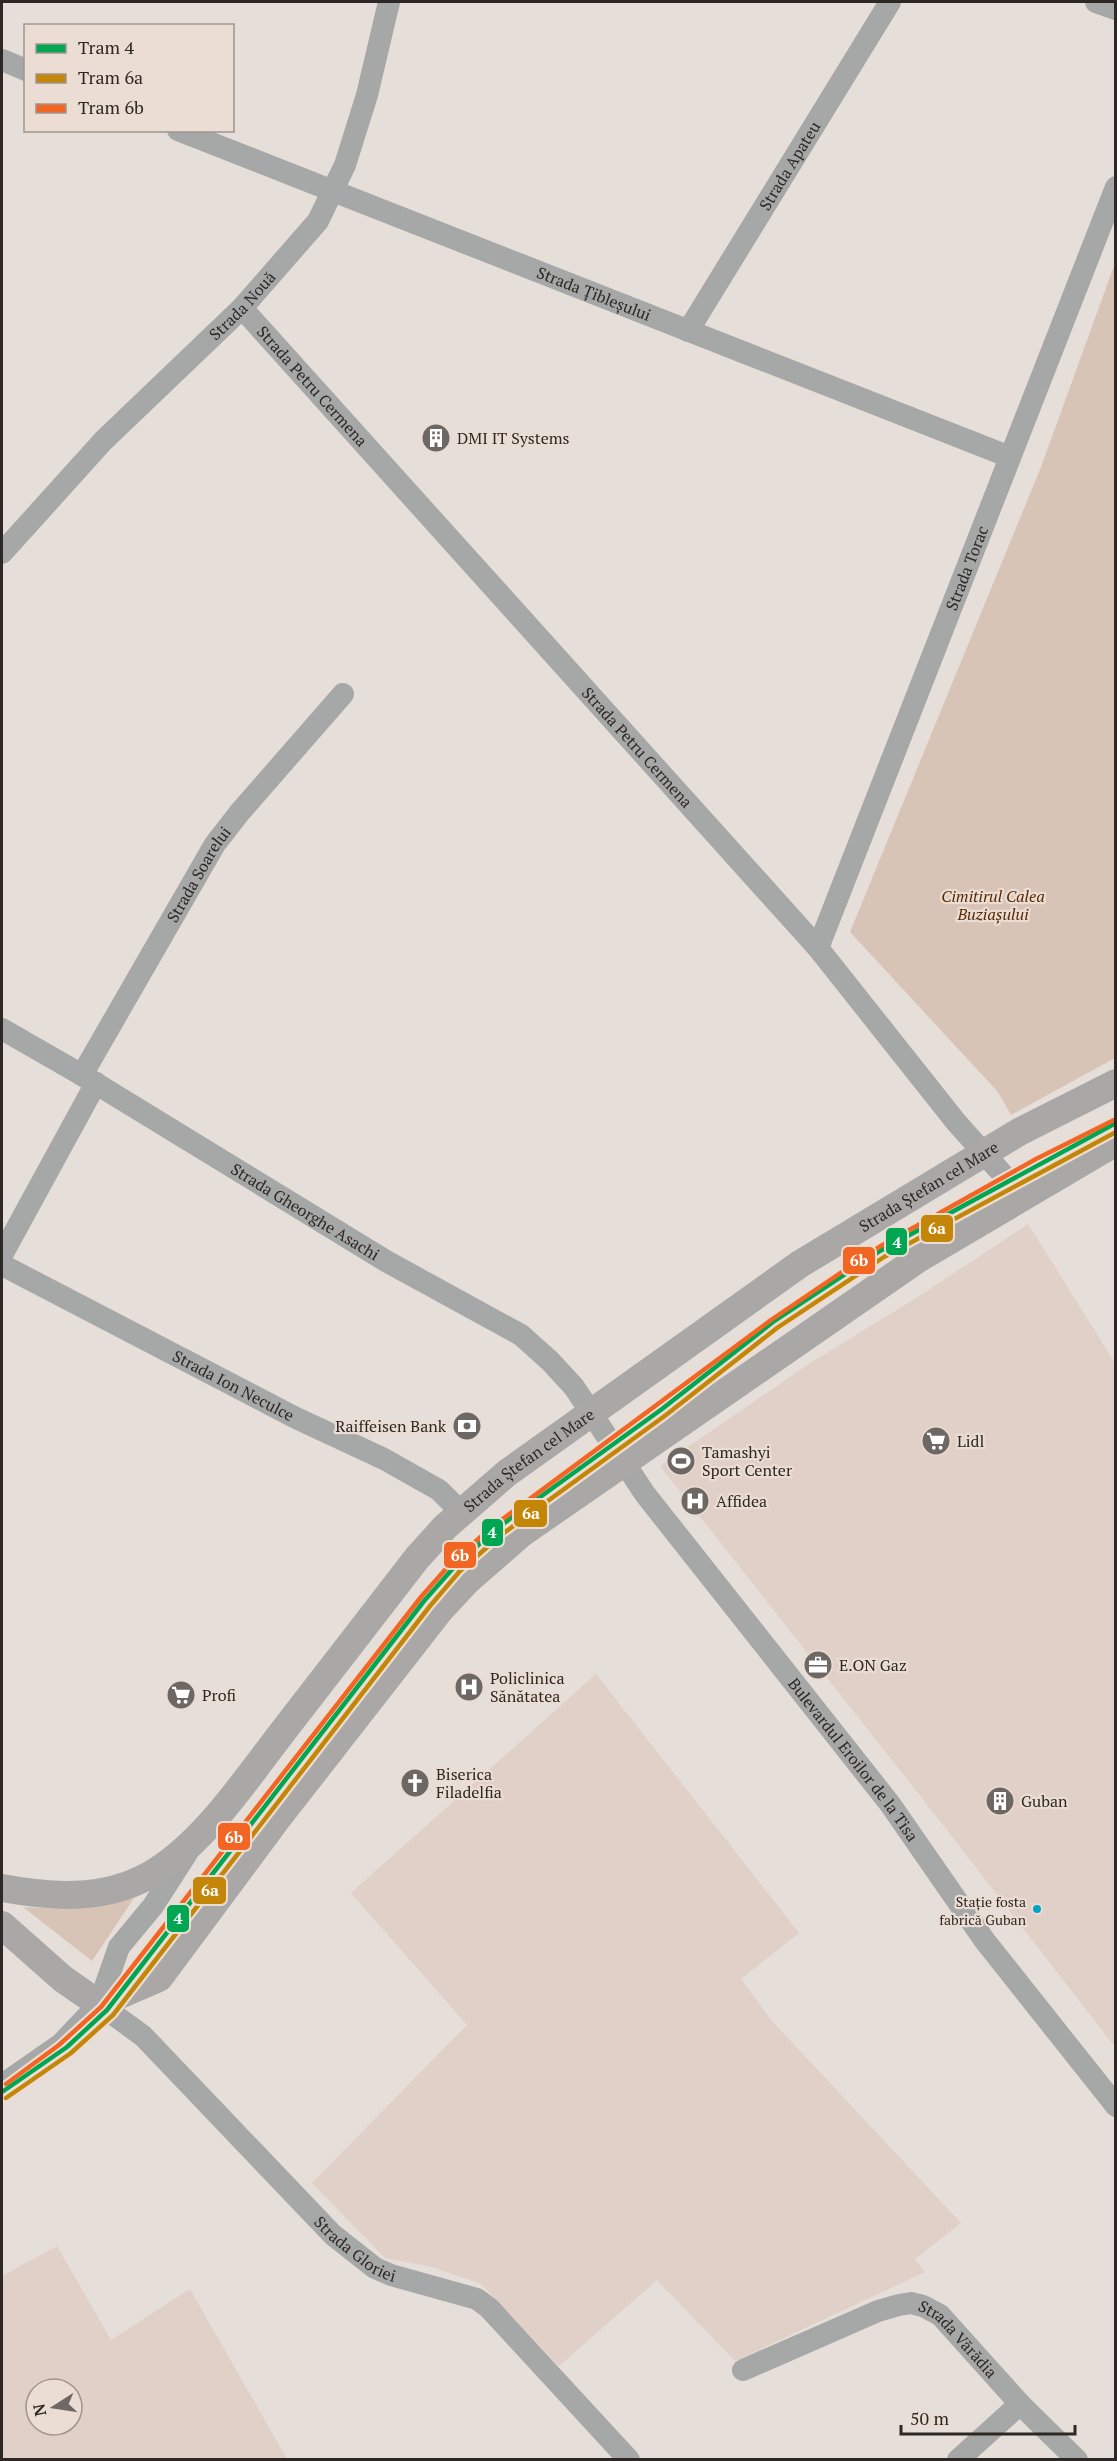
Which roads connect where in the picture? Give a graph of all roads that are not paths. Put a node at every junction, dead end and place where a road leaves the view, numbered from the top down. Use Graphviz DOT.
graph roads {
  1 [pos="389,2"];
  2 [pos="890,2"];
  3 [pos="1096,2"];
  4 [pos="1116,9"];
  5 [pos="2,60"];
  6 [pos="24,69"];
  7 [pos="183,132"];
  8 [pos="1116,187"];
  9 [pos="333,192"];
  10 [pos="242,308"];
  11 [pos="688,331"];
  12 [pos="1010,457"];
  13 [pos="2,553"];
  14 [pos="343,693"];
  15 [pos="818,948"];
  16 [pos="2,1029"];
  17 [pos="89,1079"];
  18 [pos="1116,1083"];
  19 [pos="1116,1142"];
  20 [pos="983,1152"];
  21 [pos="1022,1196"];
  22 [pos="2,1255"];
  23 [pos="2,1265"];
  24 [pos="591,1413"];
  25 [pos="624,1462"];
  26 [pos="461,1512"];
  27 [pos="194,1841"];
  28 [pos="2,1888"];
  29 [pos="2,1925"];
  30 [pos="99,2004"];
  31 [pos="2,2085"];
  32 [pos="1116,2106"];
  33 [pos="743,2370"];
  34 [pos="1020,2404"];
  35 [pos="629,2460"];
  36 [pos="958,2460"];
  37 [pos="1077,2460"];
  1 -- 9 [label="street, Strada Nouă"];
  2 -- 11 [label="street, Strada Apateu"];
  3 -- 4 [label="street"];
  5 -- 6 [label="street"];
  7 -- 9 [label="street, Strada Țibleșului"];
  8 -- 12 [label="street, Strada Torac"];
  9 -- 10 [label="street, Strada Nouă"];
  9 -- 11 [label="street, Strada Țibleșului"];
  10 -- 13 [label="street, Strada Nouă"];
  10 -- 15 [label="street, Strada Petru Cermena"];
  11 -- 12 [label="street, Strada Țibleșului"];
  12 -- 15 [label="street, Strada Torac"];
  14 -- 17 [label="street, Strada Soarelui"];
  15 -- 20 [label="street, Strada Petru Cermena"];
  16 -- 17 [label="street, Strada Gheorghe Asachi"];
  17 -- 22 [label="street, Strada Soarelui"];
  17 -- 24 [label="street, Strada Gheorghe Asachi"];
  18 -- 20 [label="main road, Strada Ștefan cel Mare"];
  19 -- 21 [label="main road, Strada Ștefan cel Mare"];
  20 -- 21 [label="street, Strada Petru Cermena"];
  20 -- 24 [label="main road, Strada Ștefan cel Mare"];
  21 -- 25 [label="main road, Strada Ștefan cel Mare"];
  23 -- 26 [label="street, Strada Ion Neculce"];
  24 -- 25 [label="street, Bulevardul Eroilor de la Tisa"];
  24 -- 26 [label="main road, Strada Ștefan cel Mare"];
  25 -- 30 [label="main road, Strada Ștefan cel Mare"];
  25 -- 32 [label="street, Bulevardul Eroilor de la Tisa"];
  26 -- 27 [label="main road, Strada Ștefan cel Mare"];
  27 -- 28 [label="main road"];
  27 -- 30 [label="street, Strada Ștefan cel Mare"];
  29 -- 30 [label="main road"];
  30 -- 31 [label="street, Strada Ștefan cel Mare"];
  30 -- 35 [label="street, Strada Gloriei"];
  33 -- 34 [label="street, Strada Vărădia"];
  34 -- 36 [label="street"];
  34 -- 37 [label="street, Strada Vărădia"];
}
